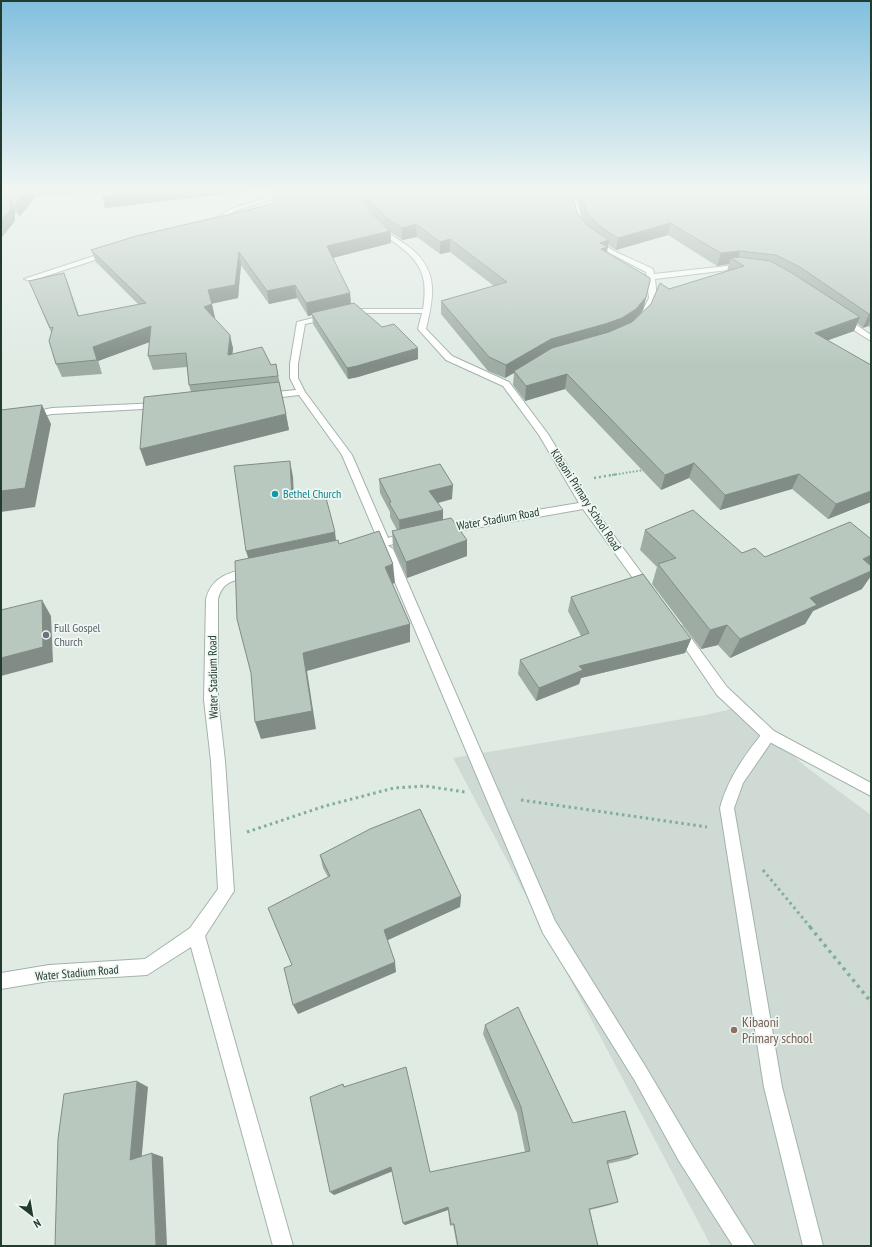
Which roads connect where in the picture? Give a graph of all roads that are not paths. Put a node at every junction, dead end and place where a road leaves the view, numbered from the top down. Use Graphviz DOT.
graph roads {
  1 [pos="407,249"];
  2 [pos="608,249"];
  3 [pos="118,252"];
  4 [pos="755,269"];
  5 [pos="652,277"];
  6 [pos="28,279"];
  7 [pos="427,311"];
  8 [pos="834,313"];
  9 [pos="639,323"];
  10 [pos="871,339"];
  11 [pos="301,392"];
  12 [pos="256,397"];
  13 [pos="168,406"];
  14 [pos="1,422"];
  15 [pos="586,505"];
  16 [pos="384,542"];
  17 [pos="357,549"];
  18 [pos="263,570"];
  19 [pos="656,601"];
  20 [pos="669,618"];
  21 [pos="769,735"];
  22 [pos="871,790"];
  23 [pos="196,934"];
  24 [pos="1,981"];
  25 [pos="284,1246"];
  26 [pos="744,1246"];
  27 [pos="814,1246"];
  1 -- 7 [label="street, Kibaoni Primary School Road"];
  2 -- 5 [label="street"];
  3 -- 6 [label="street"];
  4 -- 5 [label="street"];
  5 -- 9 [label="street"];
  7 -- 11 [label="street"];
  7 -- 15 [label="street, Kibaoni Primary School Road"];
  8 -- 10 [label="street"];
  11 -- 12 [label="street"];
  11 -- 16 [label="street"];
  13 -- 14 [label="street"];
  15 -- 16 [label="street, Water Stadium Road"];
  15 -- 19 [label="street, Kibaoni Primary School Road"];
  16 -- 17 [label="street, Water Stadium Road"];
  16 -- 26 [label="street"];
  18 -- 23 [label="street, Water Stadium Road"];
  20 -- 21 [label="street"];
  21 -- 22 [label="street"];
  21 -- 27 [label="street"];
  23 -- 24 [label="street, Water Stadium Road"];
  23 -- 25 [label="street"];
}
